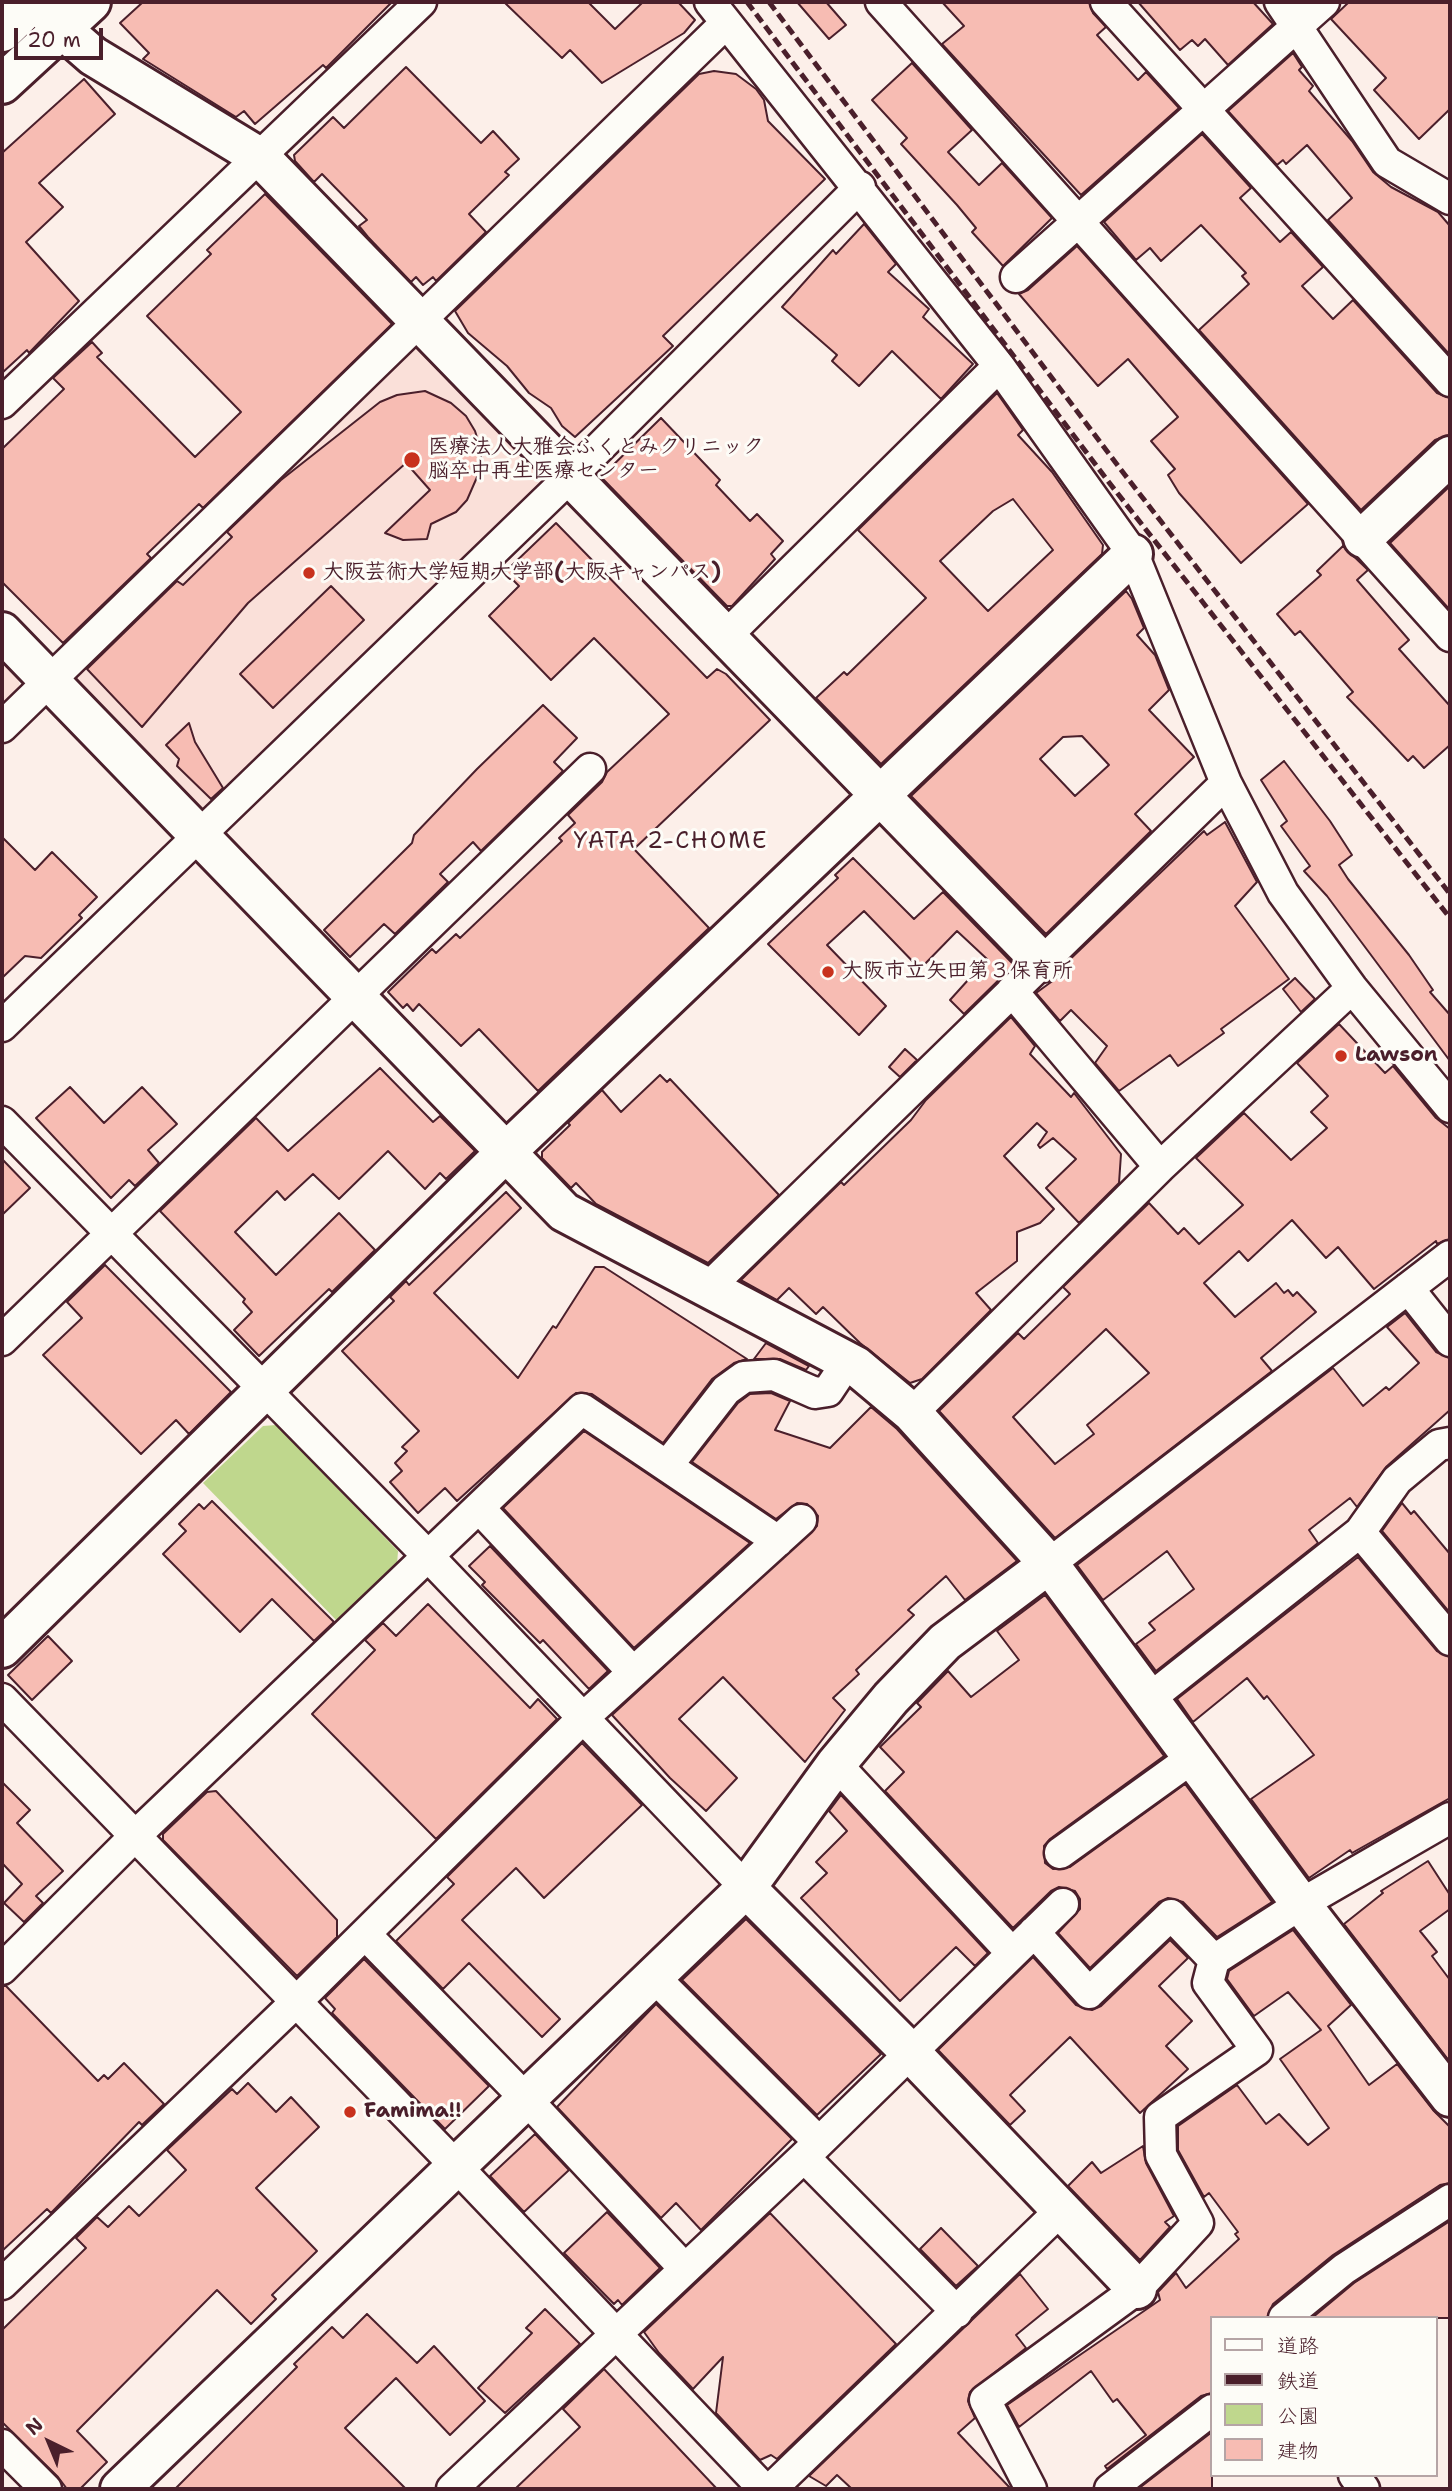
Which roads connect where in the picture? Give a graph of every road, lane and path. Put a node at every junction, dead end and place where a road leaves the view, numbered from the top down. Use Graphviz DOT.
graph roads {
  1 [pos="91,2"];
  2 [pos="421,2"];
  3 [pos="881,2"];
  4 [pos="1106,2"];
  5 [pos="1280,2"];
  6 [pos="1324,2"];
  7 [pos="44,11"];
  8 [pos="718,12"];
  9 [pos="1295,27"];
  10 [pos="2,32"];
  11 [pos="2,84"];
  12 [pos="1203,110"];
  13 [pos="261,158"];
  14 [pos="1444,186"];
  15 [pos="860,187"];
  16 [pos="1078,222"];
  17 [pos="1016,277"];
  18 [pos="420,322"];
  19 [pos="999,366"];
  20 [pos="1450,382"];
  21 [pos="2,403"];
  22 [pos="1450,456"];
  23 [pos="570,477"];
  24 [pos="1363,538"];
  25 [pos="1133,554"];
  26 [pos="2,632"];
  27 [pos="1450,636"];
  28 [pos="724,637"];
  29 [pos="49,681"];
  30 [pos="2,727"];
  31 [pos="590,769"];
  32 [pos="1226,783"];
  33 [pos="879,796"];
  34 [pos="200,837"];
  35 [pos="1042,962"];
  36 [pos="1352,988"];
  37 [pos="1012,991"];
  38 [pos="356,998"];
  39 [pos="2,1026"];
  40 [pos="1450,1107"];
  41 [pos="2,1122"];
  42 [pos="506,1152"];
  43 [pos="1160,1167"];
  44 [pos="113,1233"];
  45 [pos="1450,1256"];
  46 [pos="709,1287"];
  47 [pos="1408,1288"];
  48 [pos="2,1340"];
  49 [pos="1450,1341"];
  50 [pos="848,1361"];
  51 [pos="264,1390"];
  52 [pos="912,1413"];
  53 [pos="1450,1443"];
  54 [pos="667,1466"];
  55 [pos="479,1507"];
  56 [pos="801,1520"];
  57 [pos="1360,1532"];
  58 [pos="778,1541"];
  59 [pos="429,1557"];
  60 [pos="1049,1564"];
  61 [pos="1450,1640"];
  62 [pos="2,1648"];
  63 [pos="633,1672"];
  64 [pos="2,1699"];
  65 [pos="1149,1699"];
  66 [pos="583,1718"];
  67 [pos="1192,1758"];
  68 [pos="836,1764"];
  69 [pos="1450,1818"];
  70 [pos="135,1836"];
  71 [pos="1060,1853"];
  72 [pos="746,1888"];
  73 [pos="1063,1904"];
  74 [pos="1301,1904"];
  75 [pos="1034,1932"];
  76 [pos="365,1934"];
  77 [pos="1012,1953"];
  78 [pos="1214,1960"];
  79 [pos="2,1969"];
  80 [pos="654,1977"];
  81 [pos="296,2002"];
  82 [pos="910,2052"];
  83 [pos="1449,2094"];
  84 [pos="527,2100"];
  85 [pos="812,2150"];
  86 [pos="457,2167"];
  87 [pos="1450,2200"];
  88 [pos="1061,2210"];
  89 [pos="685,2269"];
  90 [pos="2,2284"];
  91 [pos="1137,2289"];
  92 [pos="957,2312"];
  93 [pos="1286,2316"];
  94 [pos="615,2333"];
  95 [pos="1210,2412"];
  96 [pos="2,2445"];
  97 [pos="46,2489"];
  98 [pos="120,2489"];
  99 [pos="452,2489"];
  100 [pos="764,2489"];
  101 [pos="771,2489"];
  102 [pos="1031,2489"];
  103 [pos="1110,2489"];
  1 -- 7 [label="main road"];
  2 -- 13 [label="street"];
  3 -- 16 [label="street"];
  4 -- 12 [label="street"];
  5 -- 9 [label="street"];
  6 -- 9 [label="street"];
  7 -- 10 [label="main road"];
  7 -- 11 [label="main road"];
  7 -- 13 [label="main road"];
  8 -- 15 [label="street"];
  8 -- 18 [label="street"];
  9 -- 12 [label="street"];
  9 -- 14 [label="street"];
  12 -- 16 [label="street"];
  12 -- 20 [label="street"];
  13 -- 18 [label="main road"];
  13 -- 21 [label="street"];
  15 -- 19 [label="street"];
  15 -- 23 [label="street"];
  16 -- 17 [label="street"];
  16 -- 24 [label="street"];
  18 -- 23 [label="main road"];
  18 -- 29 [label="street"];
  19 -- 25 [label="street"];
  19 -- 28 [label="street"];
  22 -- 24 [label="main road"];
  23 -- 28 [label="main road"];
  23 -- 34 [label="street"];
  24 -- 27 [label="street"];
  25 -- 32 [label="street"];
  25 -- 33 [label="main road"];
  26 -- 29 [label="main road"];
  28 -- 33 [label="main road"];
  29 -- 30 [label="street"];
  29 -- 34 [label="main road"];
  31 -- 38 [label="street"];
  32 -- 35 [label="street"];
  32 -- 36 [label="street"];
  33 -- 35 [label="main road"];
  33 -- 42 [label="main road"];
  34 -- 38 [label="main road"];
  34 -- 39 [label="street"];
  35 -- 37 [label="street"];
  36 -- 40 [label="street"];
  36 -- 43 [label="street"];
  37 -- 43 [label="street"];
  37 -- 46 [label="street"];
  38 -- 42 [label="main road"];
  38 -- 44 [label="street"];
  41 -- 44 [label="street"];
  42 -- 46 [label="main road"];
  42 -- 51 [label="main road"];
  43 -- 52 [label="street"];
  44 -- 48 [label="street"];
  44 -- 51 [label="street"];
  45 -- 47 [label="street"];
  46 -- 50 [label="main road"];
  47 -- 49 [label="street"];
  47 -- 60 [label="street"];
  50 -- 52 [label="main road"];
  50 -- 54 [label="street"];
  51 -- 59 [label="street"];
  51 -- 62 [label="main road"];
  52 -- 60 [label="main road"];
  53 -- 57 [label="street"];
  54 -- 55 [label="street"];
  54 -- 58 [label="street"];
  55 -- 59 [label="street"];
  55 -- 63 [label="street"];
  56 -- 58 [label="street"];
  57 -- 61 [label="street"];
  57 -- 65 [label="street"];
  58 -- 63 [label="street"];
  59 -- 66 [label="street"];
  59 -- 70 [label="street"];
  60 -- 65 [label="main road"];
  60 -- 68 [label="main road"];
  63 -- 66 [label="street"];
  64 -- 70 [label="street"];
  65 -- 67 [label="main road"];
  66 -- 72 [label="street"];
  66 -- 76 [label="street"];
  67 -- 71 [label="street"];
  67 -- 74 [label="main road"];
  68 -- 72 [label="main road"];
  68 -- 77 [label="street"];
  69 -- 74 [label="street"];
  70 -- 79 [label="street"];
  70 -- 81 [label="street"];
  72 -- 80 [label="main road"];
  72 -- 82 [label="main road"];
  73 -- 75 [label="street"];
  74 -- 78 [label="street"];
  74 -- 83 [label="main road"];
  75 -- 77 [label="street"];
  75 -- 78 [label="street"];
  76 -- 81 [label="street"];
  76 -- 84 [label="street"];
  77 -- 82 [label="street"];
  78 -- 91 [label="street"];
  80 -- 84 [label="main road"];
  80 -- 85 [label="street"];
  81 -- 86 [label="street"];
  81 -- 90 [label="street"];
  82 -- 85 [label="street"];
  82 -- 88 [label="main road"];
  84 -- 86 [label="main road"];
  84 -- 89 [label="street"];
  85 -- 89 [label="street"];
  85 -- 92 [label="street"];
  86 -- 94 [label="street"];
  86 -- 98 [label="main road"];
  87 -- 93 [label="street"];
  88 -- 91 [label="main road"];
  88 -- 92 [label="street"];
  89 -- 94 [label="street"];
  91 -- 102 [label="street"];
  92 -- 101 [label="street"];
  94 -- 99 [label="street"];
  94 -- 100 [label="street"];
  95 -- 103 [label="street"];
  96 -- 97 [label="street"];
}
